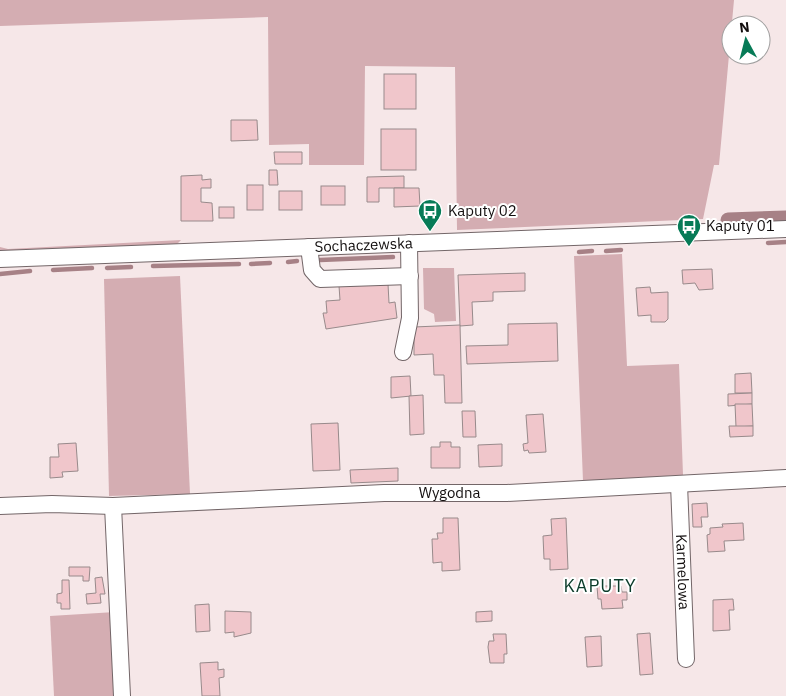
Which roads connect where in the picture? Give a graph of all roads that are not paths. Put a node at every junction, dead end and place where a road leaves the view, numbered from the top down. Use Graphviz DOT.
graph roads {
  1 [pos="786,229"];
  2 [pos="409,243"];
  3 [pos="309,247"];
  4 [pos="0,259"];
  5 [pos="410,276"];
  6 [pos="403,352"];
  7 [pos="786,478"];
  8 [pos="679,484"];
  9 [pos="0,506"];
  10 [pos="113,506"];
  11 [pos="686,659"];
  12 [pos="122,696"];
  1 -- 2 [label="street, Sochaczewska"];
  2 -- 3 [label="street, Sochaczewska"];
  2 -- 5 [label="street"];
  3 -- 4 [label="street, Sochaczewska"];
  3 -- 5 [label="street"];
  5 -- 6 [label="street"];
  7 -- 8 [label="street, Wygodna"];
  8 -- 10 [label="street, Wygodna"];
  8 -- 11 [label="street, Karmelowa"];
  9 -- 10 [label="street, Wygodna"];
  10 -- 12 [label="street"];
}
